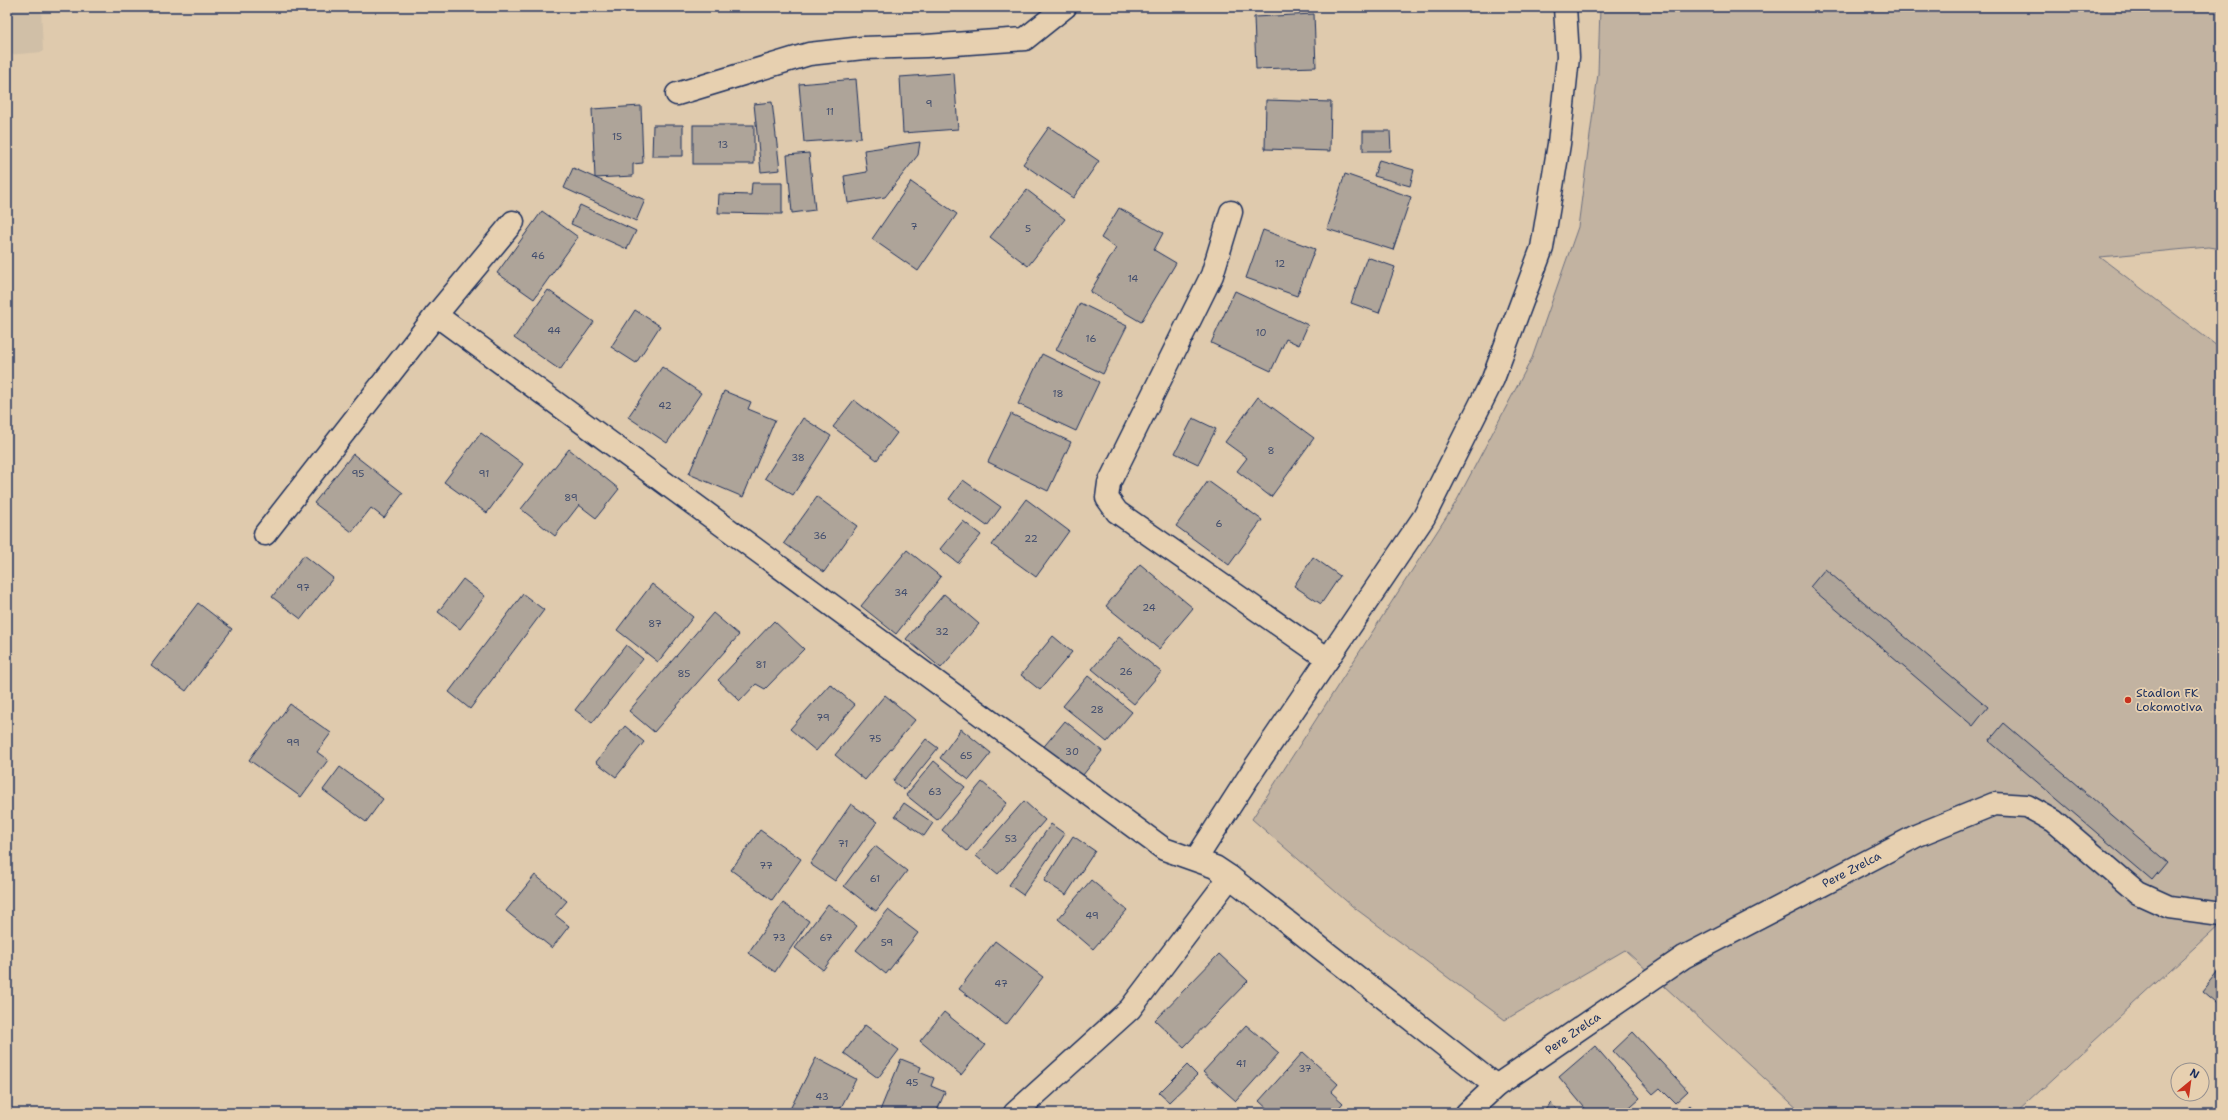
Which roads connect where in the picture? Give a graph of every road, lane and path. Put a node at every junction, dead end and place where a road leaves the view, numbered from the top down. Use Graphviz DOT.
graph roads {
  1 [pos="1065,7"];
  2 [pos="1565,7"];
  3 [pos="678,94"];
  4 [pos="1231,212"];
  5 [pos="513,222"];
  6 [pos="436,315"];
  7 [pos="265,534"];
  8 [pos="1328,658"];
  9 [pos="1196,859"];
  10 [pos="1230,877"];
  11 [pos="2221,914"];
  12 [pos="1496,1086"];
  13 [pos="1015,1113"];
  14 [pos="1467,1113"];
  1 -- 3 [label="street"];
  2 -- 8 [label="street"];
  4 -- 8 [label="street"];
  5 -- 6 [label="street"];
  6 -- 7 [label="street"];
  6 -- 9 [label="street"];
  8 -- 9 [label="street"];
  9 -- 10 [label="street"];
  10 -- 12 [label="street"];
  10 -- 13 [label="street"];
  11 -- 12 [label="street, Pere Zrelca"];
  12 -- 14 [label="street, Pere Zrelca"];
}
